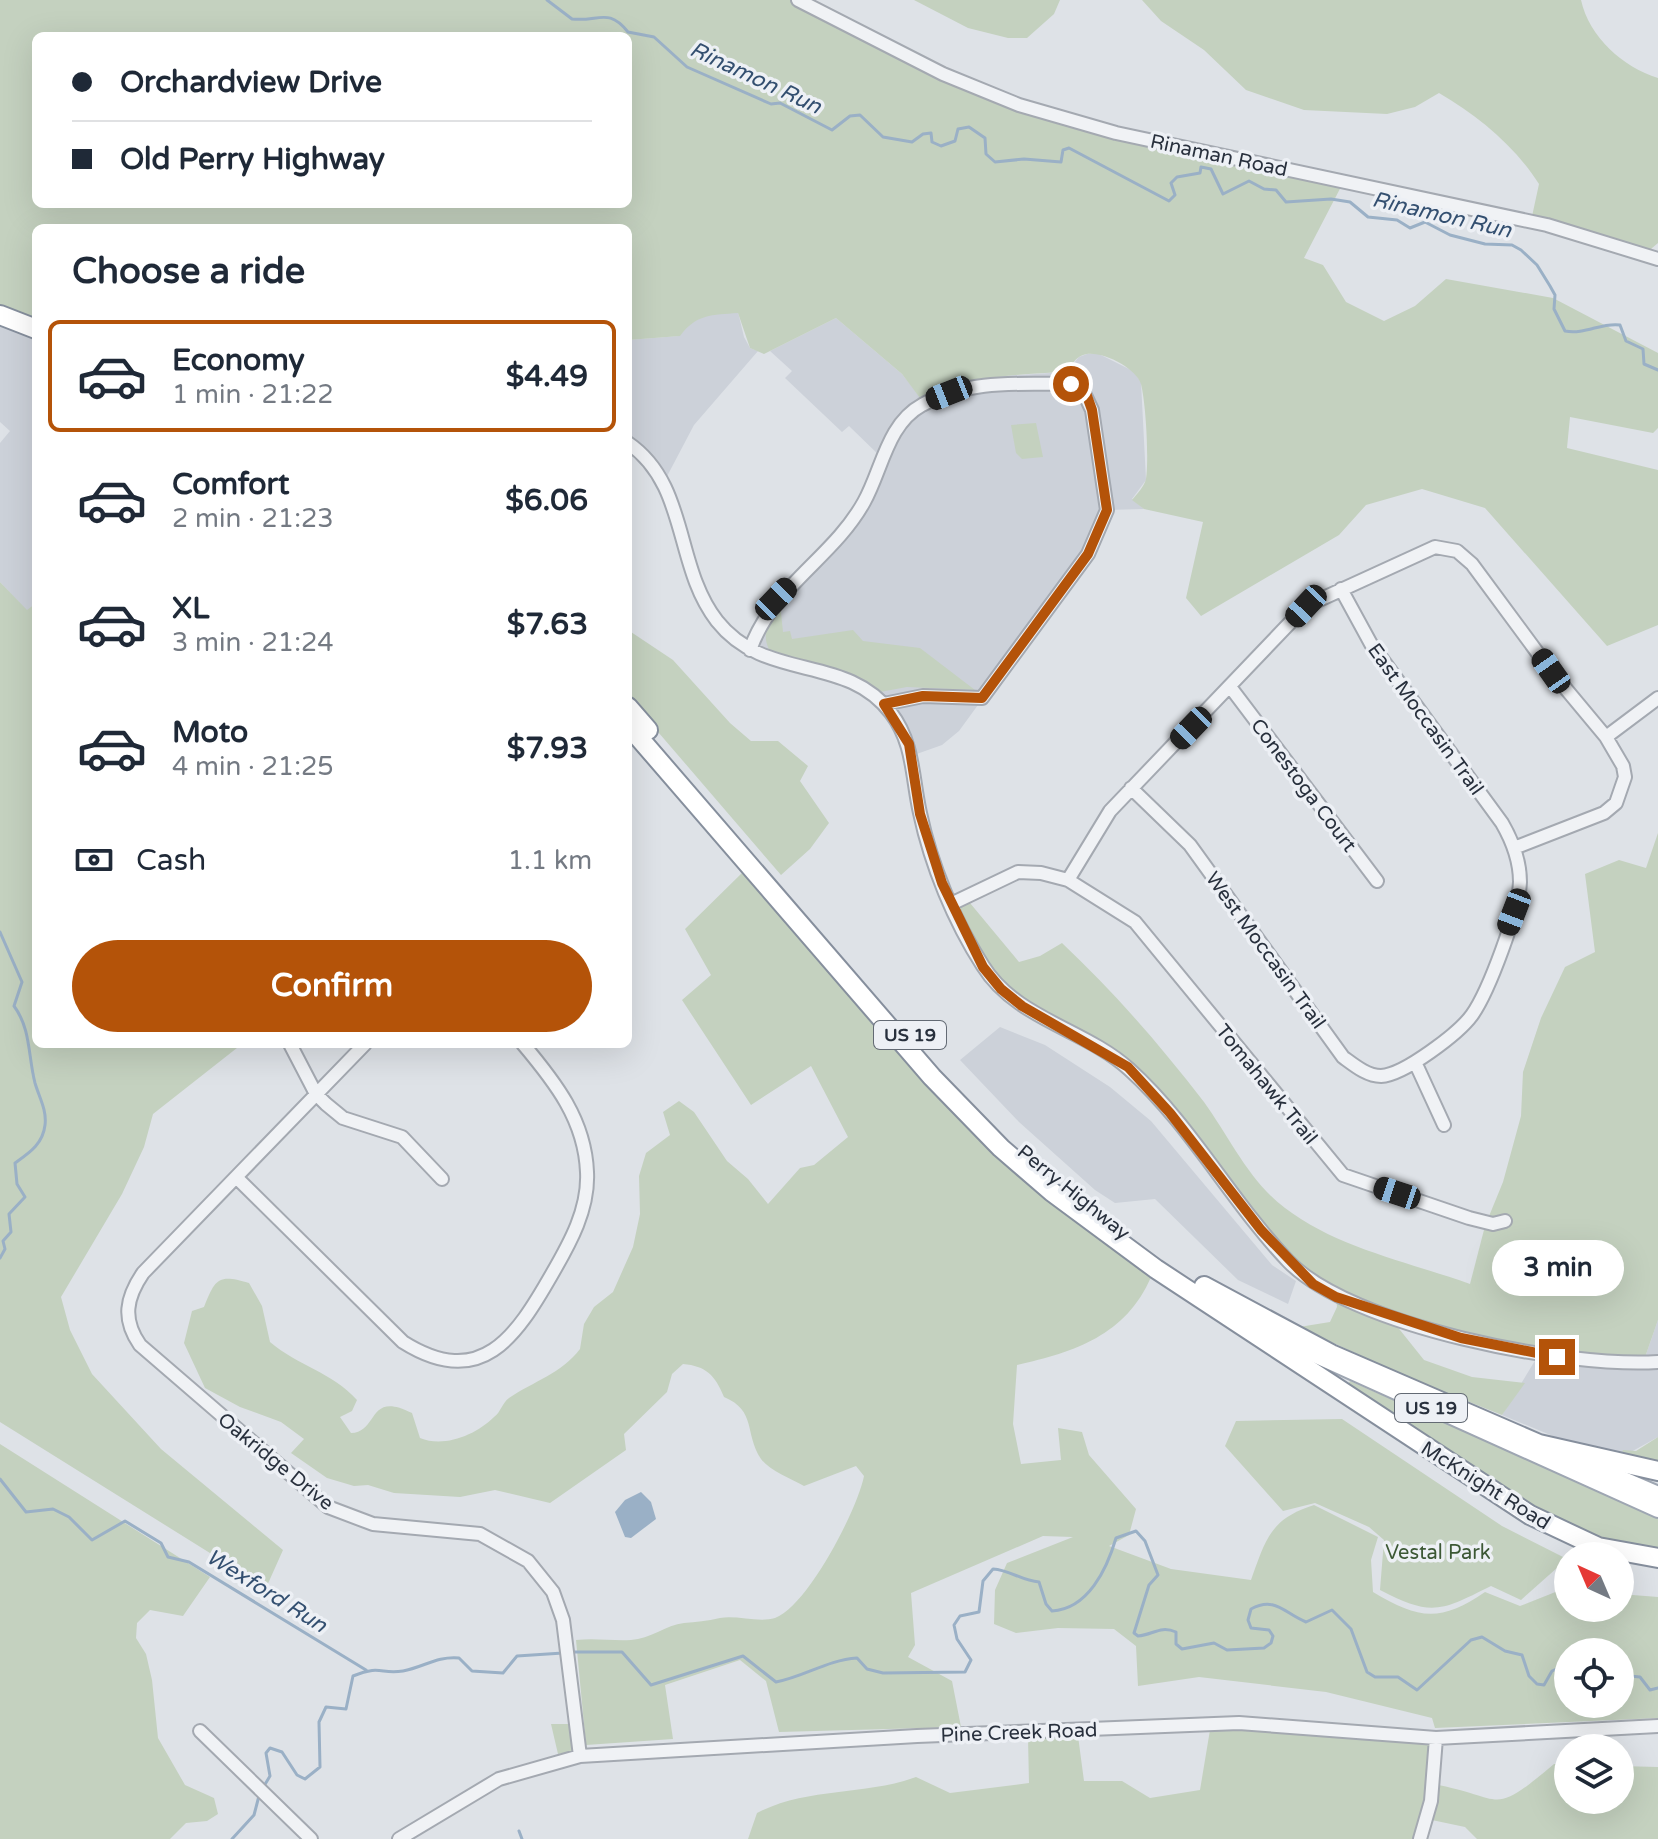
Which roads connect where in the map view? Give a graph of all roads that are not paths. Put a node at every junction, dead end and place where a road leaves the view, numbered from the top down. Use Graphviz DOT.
graph roads {
  1 [pos="798,0"];
  2 [pos="1658,259"];
  3 [pos="0,315"];
  4 [pos="32,327"];
  5 [pos="632,446"];
  6 [pos="1341,589"];
  7 [pos="750,650"];
  8 [pos="1231,688"];
  9 [pos="1658,698"];
  10 [pos="884,704"];
  11 [pos="632,712"];
  12 [pos="632,730"];
  13 [pos="1606,737"];
  14 [pos="1131,788"];
  15 [pos="1514,848"];
  16 [pos="1068,880"];
  17 [pos="1377,881"];
  18 [pos="951,904"];
  19 [pos="292,1048"];
  20 [pos="361,1048"];
  21 [pos="526,1048"];
  22 [pos="1415,1062"];
  23 [pos="316,1094"];
  24 [pos="1444,1125"];
  25 [pos="236,1177"];
  26 [pos="442,1179"];
  27 [pos="1505,1221"];
  28 [pos="1207,1302"];
  29 [pos="1658,1362"];
  30 [pos="1539,1444"];
  31 [pos="1658,1471"];
  32 [pos="1658,1495"];
  33 [pos="1658,1509"];
  34 [pos="1658,1558"];
  35 [pos="1658,1726"];
  36 [pos="200,1731"];
  37 [pos="1436,1738"];
  38 [pos="580,1756"];
  39 [pos="311,1839"];
  40 [pos="399,1839"];
  41 [pos="1420,1839"];
  1 -- 2 [label="street, Rinaman Road"];
  3 -- 4 [label="highway"];
  5 -- 7 [label="street"];
  6 -- 8 [label="street"];
  6 -- 13 [label="street"];
  6 -- 15 [label="street, East Moccasin Trail"];
  7 -- 10 [label="street"];
  7 -- 10 [label="street"];
  8 -- 14 [label="street"];
  8 -- 17 [label="street, Conestoga Court"];
  9 -- 13 [label="street"];
  10 -- 18 [label="street"];
  11 -- 30 [label="highway, Perry Highway / US 19"];
  12 -- 28 [label="highway, Perry Highway / US 19"];
  13 -- 15 [label="street"];
  14 -- 16 [label="street"];
  14 -- 22 [label="street, West Moccasin Trail"];
  15 -- 22 [label="street, West Moccasin Trail"];
  16 -- 18 [label="street"];
  16 -- 27 [label="street, Tomahawk Trail"];
  18 -- 29 [label="street"];
  19 -- 23 [label="street"];
  20 -- 23 [label="street, Oakridge Drive"];
  21 -- 25 [label="street"];
  22 -- 24 [label="street"];
  23 -- 25 [label="street, Oakridge Drive"];
  23 -- 26 [label="street"];
  25 -- 38 [label="street, Oakridge Drive"];
  28 -- 33 [label="main road, Perry Highway / US 19"];
  28 -- 34 [label="highway, McKnight Road"];
  30 -- 31 [label="highway"];
  30 -- 32 [label="main road, Perry Highway / US 19"];
  35 -- 37 [label="street, Pine Creek Road"];
  36 -- 39 [label="street"];
  37 -- 38 [label="street, Pine Creek Road"];
  37 -- 41 [label="street"];
  38 -- 40 [label="street, Pine Creek Road"];
}
